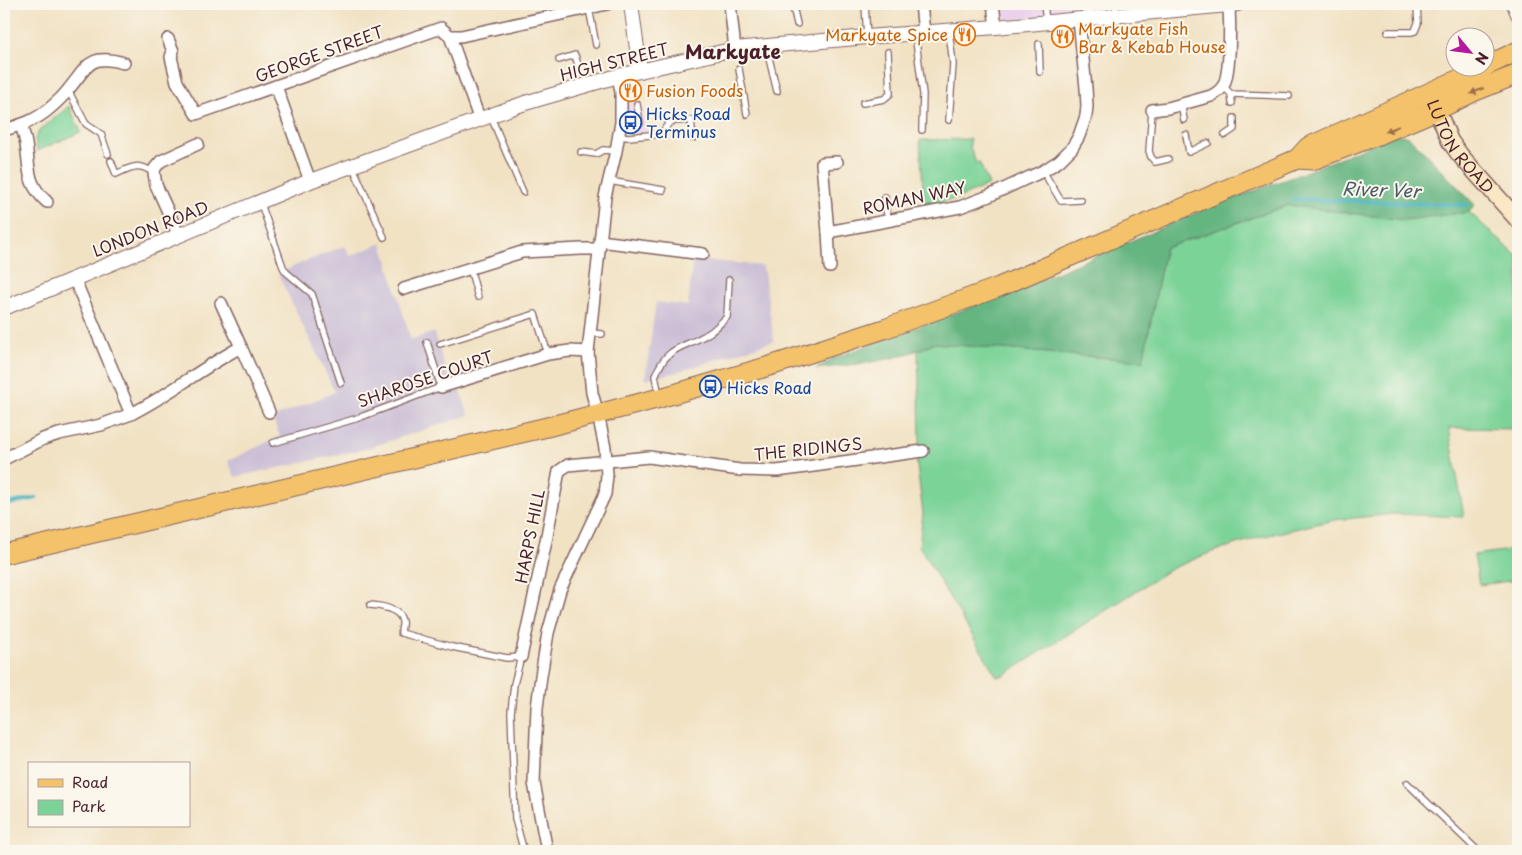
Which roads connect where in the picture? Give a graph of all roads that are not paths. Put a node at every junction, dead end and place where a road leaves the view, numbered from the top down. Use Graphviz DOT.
graph roads {
  1 [pos="607,4"];
  2 [pos="631,4"];
  3 [pos="730,4"];
  4 [pos="789,4"];
  5 [pos="865,4"];
  6 [pos="922,4"];
  7 [pos="993,4"];
  8 [pos="1044,4"];
  9 [pos="1234,4"];
  10 [pos="1417,4"];
  11 [pos="1514,4"];
  12 [pos="589,8"];
  13 [pos="1140,8"];
  14 [pos="1116,10"];
  15 [pos="1518,14"];
  16 [pos="1079,20"];
  17 [pos="797,24"];
  18 [pos="1040,26"];
  19 [pos="996,28"];
  20 [pos="949,31"];
  21 [pos="1388,32"];
  22 [pos="919,33"];
  23 [pos="450,36"];
  24 [pos="867,37"];
  25 [pos="168,39"];
  26 [pos="1039,44"];
  27 [pos="596,45"];
  28 [pos="766,46"];
  29 [pos="1518,51"];
  30 [pos="888,52"];
  31 [pos="736,54"];
  32 [pos="559,60"];
  33 [pos="1494,62"];
  34 [pos="124,63"];
  35 [pos="578,65"];
  36 [pos="739,70"];
  37 [pos="640,71"];
  38 [pos="1040,72"];
  39 [pos="1518,74"];
  40 [pos="618,76"];
  41 [pos="1461,78"];
  42 [pos="276,86"];
  43 [pos="68,90"];
  44 [pos="1227,90"];
  45 [pos="777,91"];
  46 [pos="1430,93"];
  47 [pos="1289,96"];
  48 [pos="862,103"];
  49 [pos="1181,103"];
  50 [pos="1232,103"];
  51 [pos="637,104"];
  52 [pos="1152,110"];
  53 [pos="1437,110"];
  54 [pos="747,114"];
  55 [pos="484,116"];
  56 [pos="1234,118"];
  57 [pos="949,120"];
  58 [pos="1184,120"];
  59 [pos="621,122"];
  60 [pos="21,125"];
  61 [pos="4,130"];
  62 [pos="922,130"];
  63 [pos="1186,135"];
  64 [pos="1226,135"];
  65 [pos="619,136"];
  66 [pos="693,138"];
  67 [pos="1208,143"];
  68 [pos="198,144"];
  69 [pos="616,151"];
  70 [pos="581,152"];
  71 [pos="108,154"];
  72 [pos="1168,159"];
  73 [pos="1297,160"];
  74 [pos="111,161"];
  75 [pos="837,162"];
  76 [pos="352,165"];
  77 [pos="1044,171"];
  78 [pos="154,173"];
  79 [pos="310,181"];
  80 [pos="609,181"];
  81 [pos="663,190"];
  82 [pos="523,192"];
  83 [pos="885,197"];
  84 [pos="1081,200"];
  85 [pos="260,201"];
  86 [pos="47,202"];
  87 [pos="889,220"];
  88 [pos="1518,220"];
  89 [pos="828,232"];
  90 [pos="180,236"];
  91 [pos="384,238"];
  92 [pos="600,245"];
  93 [pos="703,254"];
  94 [pos="830,267"];
  95 [pos="470,268"];
  96 [pos="74,278"];
  97 [pos="730,280"];
  98 [pos="404,289"];
  99 [pos="478,297"];
  100 [pos="221,303"];
  101 [pos="4,308"];
  102 [pos="590,333"];
  103 [pos="602,334"];
  104 [pos="427,342"];
  105 [pos="440,344"];
  106 [pos="241,347"];
  107 [pos="588,352"];
  108 [pos="548,354"];
  109 [pos="341,383"];
  110 [pos="441,387"];
  111 [pos="660,398"];
  112 [pos="269,412"];
  113 [pos="131,414"];
  114 [pos="598,414"];
  115 [pos="273,443"];
  116 [pos="923,451"];
  117 [pos="4,459"];
  118 [pos="606,460"];
  119 [pos="4,554"];
  120 [pos="370,605"];
  121 [pos="521,657"];
  122 [pos="1406,783"];
  123 [pos="526,851"];
  124 [pos="546,851"];
  125 [pos="1478,851"];
  1 -- 12 [label="street"];
  2 -- 37 [label="street"];
  3 -- 31 [label="street"];
  4 -- 17 [label="lane"];
  5 -- 24 [label="lane"];
  6 -- 22 [label="street"];
  7 -- 19 [label="street"];
  8 -- 18 [label="lane"];
  9 -- 13 [label="street, HIGH STREET"];
  9 -- 44 [label="street"];
  10 -- 21 [label="lane"];
  11 -- 15 [label="street"];
  12 -- 23 [label="street"];
  12 -- 27 [label="lane"];
  13 -- 14 [label="street, HIGH STREET"];
  14 -- 16 [label="street, HIGH STREET"];
  16 -- 18 [label="street, HIGH STREET"];
  16 -- 77 [label="street, ROMAN WAY"];
  18 -- 19 [label="street, HIGH STREET"];
  19 -- 20 [label="street, HIGH STREET"];
  20 -- 22 [label="street, HIGH STREET"];
  20 -- 57 [label="lane"];
  22 -- 24 [label="street, HIGH STREET"];
  22 -- 62 [label="lane"];
  23 -- 42 [label="street, GEORGE STREET"];
  23 -- 55 [label="street"];
  24 -- 28 [label="street, HIGH STREET"];
  25 -- 42 [label="street, GEORGE STREET"];
  26 -- 38 [label="lane"];
  28 -- 31 [label="street, HIGH STREET"];
  28 -- 45 [label="lane"];
  29 -- 33 [label="main road"];
  30 -- 48 [label="lane"];
  31 -- 37 [label="street, HIGH STREET"];
  32 -- 35 [label="lane"];
  34 -- 43 [label="street"];
  36 -- 54 [label="lane"];
  37 -- 40 [label="street, HIGH STREET"];
  39 -- 53 [label="main road, one-way"];
  40 -- 55 [label="street, HIGH STREET"];
  40 -- 59 [label="street"];
  41 -- 46 [label="main road"];
  42 -- 79 [label="street"];
  43 -- 60 [label="street"];
  43 -- 71 [label="lane"];
  44 -- 47 [label="lane"];
  44 -- 49 [label="street"];
  44 -- 50 [label="lane"];
  46 -- 53 [label="main road, LUTON ROAD"];
  46 -- 73 [label="main road"];
  49 -- 52 [label="street"];
  49 -- 58 [label="lane"];
  51 -- 59 [label="lane"];
  52 -- 72 [label="lane"];
  53 -- 73 [label="main road, one-way"];
  53 -- 88 [label="main road, LUTON ROAD"];
  55 -- 76 [label="street, HIGH STREET"];
  55 -- 82 [label="lane"];
  56 -- 64 [label="lane"];
  59 -- 65 [label="street"];
  60 -- 61 [label="street"];
  60 -- 86 [label="street"];
  63 -- 67 [label="lane"];
  65 -- 66 [label="lane"];
  65 -- 69 [label="street"];
  68 -- 78 [label="street"];
  69 -- 70 [label="lane"];
  69 -- 80 [label="street"];
  73 -- 111 [label="main road"];
  74 -- 78 [label="lane"];
  75 -- 89 [label="street"];
  76 -- 79 [label="street, HIGH STREET"];
  76 -- 91 [label="lane"];
  77 -- 84 [label="lane"];
  77 -- 87 [label="street, ROMAN WAY"];
  78 -- 90 [label="street"];
  79 -- 85 [label="street, LONDON ROAD"];
  80 -- 81 [label="lane"];
  80 -- 92 [label="street"];
  83 -- 87 [label="lane"];
  85 -- 90 [label="street, LONDON ROAD"];
  85 -- 109 [label="lane"];
  87 -- 89 [label="street, ROMAN WAY"];
  89 -- 94 [label="street"];
  90 -- 96 [label="street, LONDON ROAD"];
  92 -- 93 [label="street"];
  92 -- 95 [label="street"];
  92 -- 102 [label="street"];
  95 -- 98 [label="street"];
  95 -- 99 [label="lane"];
  96 -- 101 [label="street, LONDON ROAD"];
  96 -- 113 [label="street"];
  97 -- 111 [label="lane"];
  100 -- 106 [label="street"];
  102 -- 103 [label="lane"];
  102 -- 107 [label="street"];
  104 -- 110 [label="lane"];
  105 -- 108 [label="lane"];
  106 -- 112 [label="street"];
  106 -- 113 [label="street"];
  107 -- 108 [label="street, SHAROSE COURT"];
  107 -- 114 [label="street"];
  108 -- 110 [label="street, SHAROSE COURT"];
  110 -- 115 [label="lane, SHAROSE COURT"];
  111 -- 114 [label="main road"];
  113 -- 117 [label="street"];
  114 -- 118 [label="street"];
  114 -- 119 [label="main road"];
  116 -- 118 [label="street, THE RIDINGS"];
  118 -- 121 [label="street, HARPS HILL"];
  118 -- 124 [label="street"];
  120 -- 121 [label="lane"];
  121 -- 123 [label="lane"];
  122 -- 125 [label="lane"];
}
